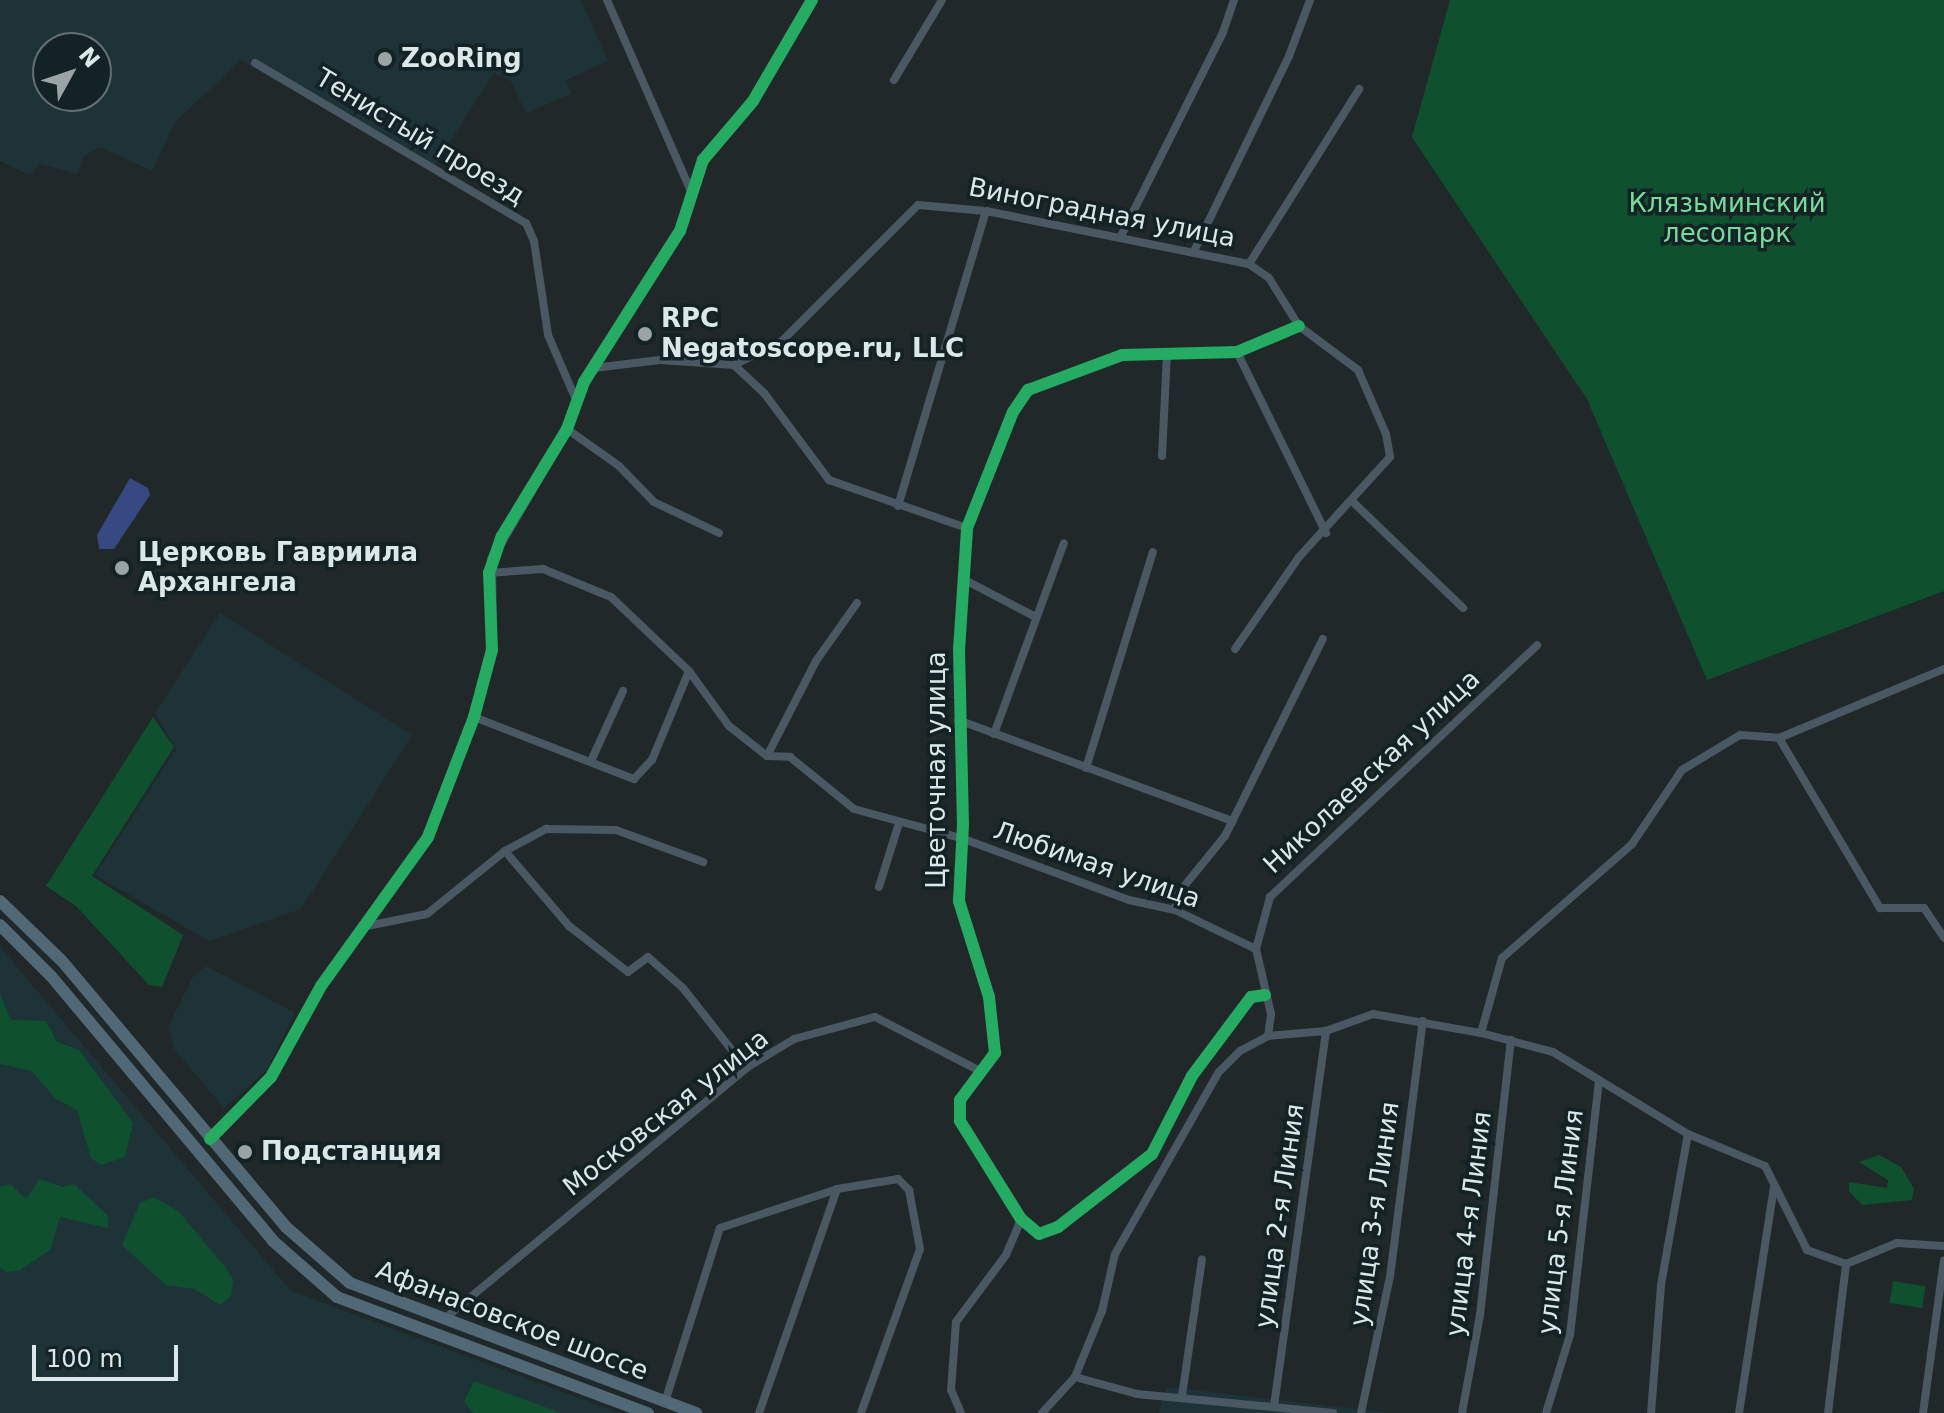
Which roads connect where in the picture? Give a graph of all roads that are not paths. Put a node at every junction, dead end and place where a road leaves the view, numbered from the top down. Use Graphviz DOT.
graph roads {
  1 [pos="607,0"];
  2 [pos="812,0"];
  3 [pos="942,0"];
  4 [pos="1234,0"];
  5 [pos="1310,0"];
  6 [pos="255,63"];
  7 [pos="894,80"];
  8 [pos="1359,89"];
  9 [pos="703,160"];
  10 [pos="692,194"];
  11 [pos="986,211"];
  12 [pos="1121,236"];
  13 [pos="1193,253"];
  14 [pos="1249,264"];
  15 [pos="1299,326"];
  16 [pos="1237,352"];
  17 [pos="1167,355"];
  18 [pos="734,365"];
  19 [pos="594,368"];
  20 [pos="577,402"];
  21 [pos="567,429"];
  22 [pos="1162,456"];
  23 [pos="1353,502"];
  24 [pos="898,506"];
  25 [pos="967,528"];
  26 [pos="719,533"];
  27 [pos="1326,533"];
  28 [pos="1064,543"];
  29 [pos="1153,552"];
  30 [pos="489,573"];
  31 [pos="965,580"];
  32 [pos="857,603"];
  33 [pos="1463,608"];
  34 [pos="1034,616"];
  35 [pos="1323,639"];
  36 [pos="1537,645"];
  37 [pos="1235,649"];
  38 [pos="1944,669"];
  39 [pos="689,671"];
  40 [pos="623,691"];
  41 [pos="474,717"];
  42 [pos="958,720"];
  43 [pos="994,734"];
  44 [pos="1779,738"];
  45 [pos="767,756"];
  46 [pos="591,761"];
  47 [pos="1086,768"];
  48 [pos="1233,821"];
  49 [pos="899,823"];
  50 [pos="961,838"];
  51 [pos="505,851"];
  52 [pos="703,862"];
  53 [pos="879,887"];
  54 [pos="0,901"];
  55 [pos="1175,910"];
  56 [pos="0,925"];
  57 [pos="367,926"];
  58 [pos="1944,938"];
  59 [pos="1256,949"];
  60 [pos="1265,995"];
  61 [pos="1423,1021"];
  62 [pos="1326,1031"];
  63 [pos="1481,1033"];
  64 [pos="1268,1036"];
  65 [pos="1511,1040"];
  66 [pos="746,1068"];
  67 [pos="982,1072"];
  68 [pos="1599,1081"];
  69 [pos="1688,1134"];
  70 [pos="210,1139"];
  71 [pos="1774,1188"];
  72 [pos="837,1189"];
  73 [pos="1021,1219"];
  74 [pos="1944,1246"];
  75 [pos="1202,1259"];
  76 [pos="1944,1260"];
  77 [pos="1846,1264"];
  78 [pos="443,1320"];
  79 [pos="1075,1377"];
  80 [pos="1182,1396"];
  81 [pos="665,1402"];
  82 [pos="1274,1406"];
  83 [pos="648,1413"];
  84 [pos="696,1413"];
  85 [pos="759,1413"];
  86 [pos="861,1413"];
  87 [pos="961,1413"];
  88 [pos="1042,1413"];
  89 [pos="1333,1413"];
  90 [pos="1361,1413"];
  91 [pos="1462,1413"];
  92 [pos="1546,1413"];
  93 [pos="1651,1413"];
  94 [pos="1739,1413"];
  95 [pos="1828,1413"];
  96 [pos="1923,1413"];
  1 -- 10 [label="street"];
  2 -- 9 [label="street"];
  3 -- 7 [label="street"];
  4 -- 12 [label="street"];
  5 -- 13 [label="street"];
  6 -- 20 [label="street, Тенистый проезд"];
  8 -- 14 [label="street"];
  9 -- 10 [label="street"];
  10 -- 19 [label="street"];
  11 -- 12 [label="street, Виноградная улица"];
  11 -- 18 [label="street, Виноградная улица"];
  11 -- 24 [label="street"];
  12 -- 13 [label="street, Виноградная улица"];
  13 -- 14 [label="street, Виноградная улица"];
  14 -- 15 [label="street, Виноградная улица"];
  15 -- 16 [label="street"];
  15 -- 23 [label="street, Виноградная улица"];
  16 -- 17 [label="street, Цветочная улица"];
  16 -- 27 [label="street"];
  17 -- 22 [label="street"];
  17 -- 25 [label="street, Цветочная улица"];
  18 -- 19 [label="street"];
  18 -- 24 [label="street"];
  19 -- 20 [label="street"];
  20 -- 21 [label="street"];
  21 -- 26 [label="street"];
  21 -- 30 [label="street"];
  23 -- 27 [label="street, Виноградная улица"];
  23 -- 33 [label="street"];
  24 -- 25 [label="street"];
  25 -- 31 [label="street, Цветочная улица"];
  27 -- 37 [label="street, Виноградная улица"];
  28 -- 34 [label="street"];
  29 -- 47 [label="street"];
  30 -- 39 [label="street, Любимая улица"];
  30 -- 41 [label="street"];
  31 -- 34 [label="street"];
  31 -- 42 [label="street, Цветочная улица"];
  32 -- 45 [label="street"];
  34 -- 43 [label="street"];
  35 -- 48 [label="street"];
  36 -- 59 [label="street, Николаевская улица"];
  38 -- 44 [label="street"];
  39 -- 45 [label="street, Любимая улица"];
  39 -- 46 [label="street"];
  40 -- 46 [label="street"];
  41 -- 46 [label="street"];
  41 -- 57 [label="street"];
  42 -- 43 [label="street"];
  42 -- 50 [label="street, Цветочная улица"];
  43 -- 47 [label="street"];
  44 -- 58 [label="street"];
  44 -- 63 [label="street"];
  45 -- 49 [label="street, Любимая улица"];
  47 -- 48 [label="street"];
  48 -- 55 [label="street"];
  49 -- 50 [label="street, Любимая улица"];
  49 -- 53 [label="street"];
  50 -- 55 [label="street, Любимая улица"];
  50 -- 67 [label="street, Цветочная улица"];
  51 -- 52 [label="street"];
  51 -- 57 [label="street"];
  51 -- 66 [label="street"];
  54 -- 70 [label="main road, Афанасовское шоссе"];
  55 -- 59 [label="street, Любимая улица"];
  56 -- 83 [label="main road, Афанасовское шоссе"];
  57 -- 70 [label="street"];
  59 -- 60 [label="street, Николаевская улица"];
  60 -- 64 [label="street, Николаевская улица"];
  60 -- 73 [label="street"];
  61 -- 62 [label="street"];
  61 -- 63 [label="street"];
  61 -- 90 [label="street, улица 3-я Линия"];
  62 -- 64 [label="street"];
  62 -- 82 [label="street, улица 2-я Линия"];
  63 -- 65 [label="street"];
  64 -- 79 [label="street"];
  65 -- 68 [label="street"];
  65 -- 91 [label="street, улица 4-я Линия"];
  66 -- 67 [label="street, Московская улица"];
  66 -- 78 [label="street, Московская улица"];
  67 -- 73 [label="street, Цветочная улица"];
  68 -- 69 [label="street"];
  68 -- 92 [label="street, улица 5-я Линия"];
  69 -- 71 [label="street"];
  69 -- 93 [label="street"];
  70 -- 78 [label="main road, Афанасовское шоссе"];
  71 -- 77 [label="street"];
  71 -- 94 [label="street"];
  72 -- 81 [label="street"];
  72 -- 85 [label="street"];
  72 -- 86 [label="street"];
  73 -- 87 [label="street"];
  74 -- 77 [label="street"];
  75 -- 80 [label="street"];
  76 -- 96 [label="street"];
  77 -- 95 [label="street"];
  78 -- 81 [label="main road, Афанасовское шоссе"];
  79 -- 80 [label="street"];
  79 -- 88 [label="street"];
  80 -- 82 [label="street"];
  81 -- 84 [label="main road, Афанасовское шоссе"];
  82 -- 89 [label="street"];
}
